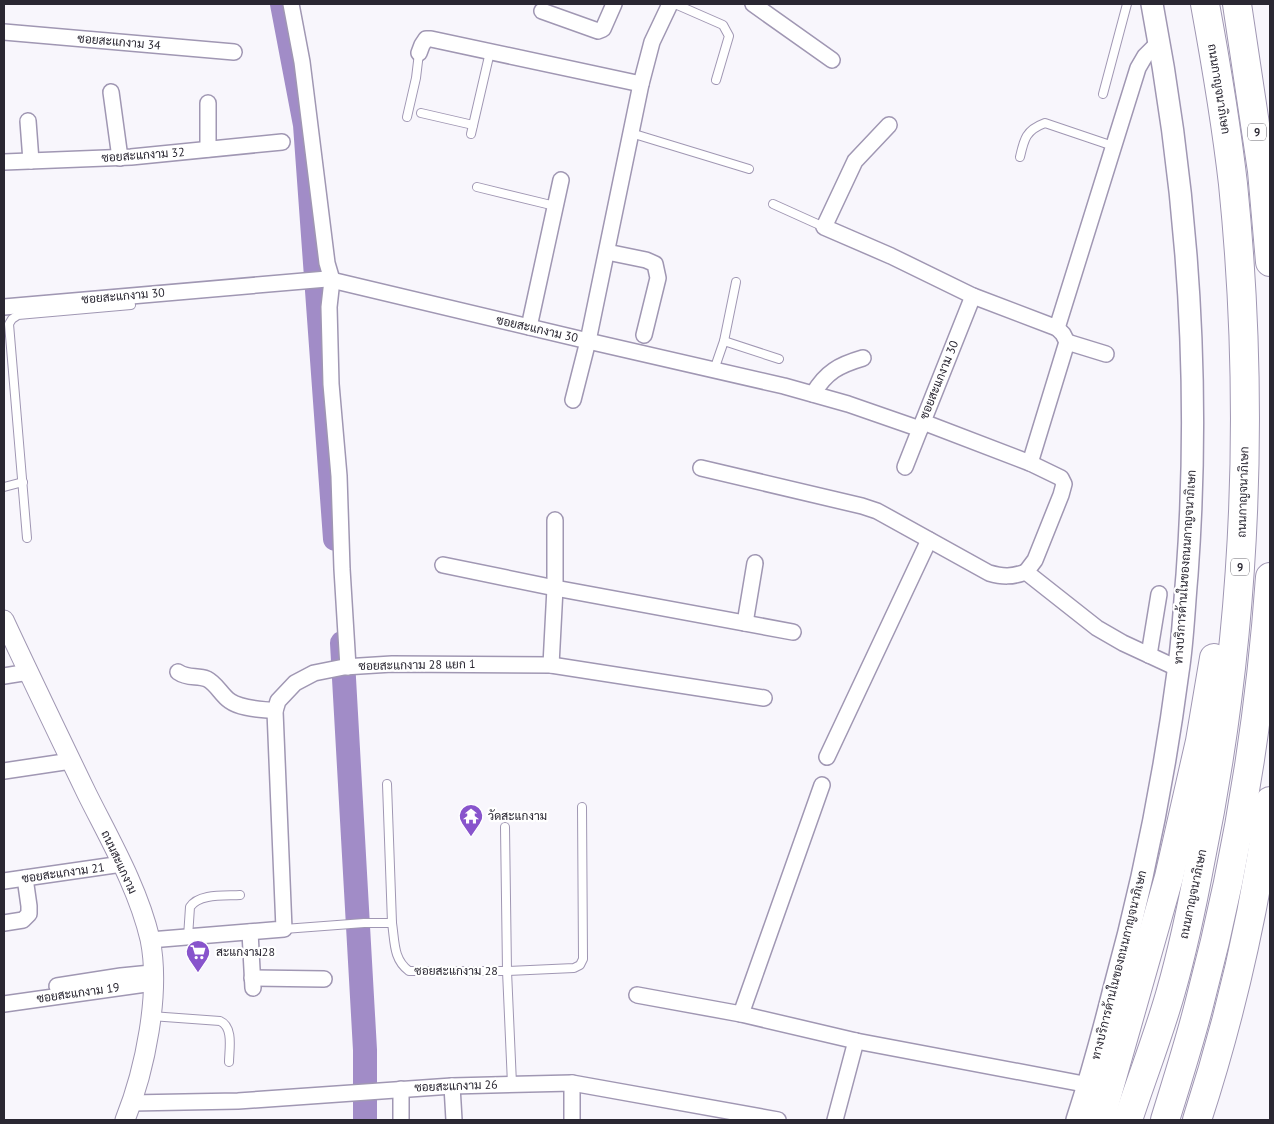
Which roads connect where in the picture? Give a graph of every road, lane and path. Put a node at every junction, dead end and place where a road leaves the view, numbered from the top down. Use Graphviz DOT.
graph roads {
  1 [pos="291,4"];
  2 [pos="614,4"];
  3 [pos="670,4"];
  4 [pos="675,4"];
  5 [pos="753,4"];
  6 [pos="1127,4"];
  7 [pos="1152,4"];
  8 [pos="1205,4"];
  9 [pos="1237,4"];
  10 [pos="542,11"];
  11 [pos="4,32"];
  12 [pos="1159,42"];
  13 [pos="234,52"];
  14 [pos="490,52"];
  15 [pos="419,53"];
  16 [pos="832,60"];
  17 [pos="716,80"];
  18 [pos="640,84"];
  19 [pos="111,92"];
  20 [pos="1104,94"];
  21 [pos="208,103"];
  22 [pos="421,112"];
  23 [pos="407,116"];
  24 [pos="28,121"];
  25 [pos="473,125"];
  26 [pos="889,125"];
  27 [pos="631,133"];
  28 [pos="470,134"];
  29 [pos="282,142"];
  30 [pos="1113,146"];
  31 [pos="208,149"];
  32 [pos="1020,157"];
  33 [pos="120,158"];
  34 [pos="32,161"];
  35 [pos="4,162"];
  36 [pos="749,169"];
  37 [pos="561,180"];
  38 [pos="477,187"];
  39 [pos="773,204"];
  40 [pos="555,206"];
  41 [pos="824,227"];
  42 [pos="607,252"];
  43 [pos="1270,262"];
  44 [pos="329,280"];
  45 [pos="736,282"];
  46 [pos="972,296"];
  47 [pos="131,305"];
  48 [pos="4,307"];
  49 [pos="530,327"];
  50 [pos="1057,328"];
  51 [pos="644,336"];
  52 [pos="588,341"];
  53 [pos="724,341"];
  54 [pos="1067,342"];
  55 [pos="1106,354"];
  56 [pos="864,358"];
  57 [pos="779,359"];
  58 [pos="714,370"];
  59 [pos="813,394"];
  60 [pos="573,400"];
  61 [pos="1245,411"];
  62 [pos="921,426"];
  63 [pos="1030,463"];
  64 [pos="906,467"];
  65 [pos="701,468"];
  66 [pos="23,482"];
  67 [pos="4,487"];
  68 [pos="555,520"];
  69 [pos="27,538"];
  70 [pos="929,540"];
  71 [pos="755,563"];
  72 [pos="443,565"];
  73 [pos="1026,572"];
  74 [pos="1270,577"];
  75 [pos="554,588"];
  76 [pos="1159,594"];
  77 [pos="4,620"];
  78 [pos="745,623"];
  79 [pos="793,632"];
  80 [pos="1148,655"];
  81 [pos="552,665"];
  82 [pos="346,667"];
  83 [pos="1179,669"];
  84 [pos="29,672"];
  85 [pos="178,672"];
  86 [pos="4,676"];
  87 [pos="764,698"];
  88 [pos="275,710"];
  89 [pos="827,757"];
  90 [pos="71,761"];
  91 [pos="4,771"];
  92 [pos="386,784"];
  93 [pos="822,785"];
  94 [pos="1270,801"];
  95 [pos="582,807"];
  96 [pos="505,827"];
  97 [pos="122,864"];
  98 [pos="25,878"];
  99 [pos="4,881"];
  100 [pos="240,895"];
  101 [pos="4,923"];
  102 [pos="392,923"];
  103 [pos="284,929"];
  104 [pos="250,932"];
  105 [pos="188,937"];
  106 [pos="150,940"];
  107 [pos="507,971"];
  108 [pos="153,978"];
  109 [pos="324,979"];
  110 [pos="4,994"];
  111 [pos="637,995"];
  112 [pos="4,1004"];
  113 [pos="741,1014"];
  114 [pos="151,1016"];
  115 [pos="856,1041"];
  116 [pos="229,1062"];
  117 [pos="572,1083"];
  118 [pos="512,1084"];
  119 [pos="1089,1085"];
  120 [pos="452,1086"];
  121 [pos="401,1089"];
  122 [pos="128,1112"];
  123 [pos="401,1120"];
  124 [pos="454,1120"];
  125 [pos="572,1120"];
  126 [pos="778,1120"];
  127 [pos="835,1120"];
  128 [pos="1077,1120"];
  129 [pos="1100,1120"];
  130 [pos="1128,1120"];
  131 [pos="1165,1120"];
  132 [pos="1197,1120"];
  1 -- 44 [label="street"];
  2 -- 10 [label="street"];
  3 -- 18 [label="street"];
  4 -- 17 [label="lane"];
  5 -- 16 [label="street"];
  6 -- 20 [label="lane"];
  7 -- 12 [label="main road, ทางบริการด้านในของถนนกาญจนาภิเษก"];
  8 -- 61 [label="highway, ถนนกาญจนาภิเษก / 9"];
  9 -- 43 [label="highway, 9"];
  11 -- 13 [label="street, ซอยสะแกงาม 34"];
  12 -- 30 [label="street"];
  12 -- 83 [label="main road, ทางบริการด้านในของถนนกาญจนาภิเษก"];
  14 -- 15 [label="street"];
  14 -- 18 [label="street"];
  14 -- 25 [label="lane"];
  15 -- 23 [label="lane"];
  18 -- 27 [label="street"];
  19 -- 33 [label="street"];
  21 -- 31 [label="street"];
  22 -- 25 [label="lane"];
  24 -- 34 [label="street"];
  25 -- 28 [label="lane"];
  26 -- 41 [label="street"];
  27 -- 36 [label="lane"];
  27 -- 42 [label="street"];
  29 -- 31 [label="street, ซอยสะแกงาม 32"];
  30 -- 32 [label="lane"];
  30 -- 50 [label="street"];
  31 -- 33 [label="street, ซอยสะแกงาม 32"];
  33 -- 34 [label="street, ซอยสะแกงาม 32"];
  34 -- 35 [label="street, ซอยสะแกงาม 32"];
  37 -- 40 [label="street"];
  38 -- 40 [label="lane"];
  39 -- 41 [label="lane"];
  40 -- 49 [label="street"];
  41 -- 46 [label="street"];
  42 -- 51 [label="street"];
  42 -- 52 [label="street"];
  44 -- 48 [label="street, ซอยสะแกงาม 30"];
  44 -- 49 [label="street, ซอยสะแกงาม 30"];
  44 -- 82 [label="street"];
  45 -- 53 [label="lane"];
  46 -- 50 [label="street"];
  46 -- 62 [label="street, ซอยสะแกงาม 30"];
  47 -- 66 [label="lane"];
  49 -- 52 [label="street, ซอยสะแกงาม 30"];
  50 -- 54 [label="street"];
  52 -- 58 [label="street, ซอยสะแกงาม 30"];
  52 -- 60 [label="street"];
  53 -- 57 [label="lane"];
  53 -- 58 [label="lane"];
  54 -- 55 [label="street"];
  54 -- 63 [label="street"];
  56 -- 59 [label="street"];
  58 -- 59 [label="street, ซอยสะแกงาม 30"];
  59 -- 62 [label="street, ซอยสะแกงาม 30"];
  61 -- 129 [label="highway"];
  61 -- 130 [label="highway, ถนนกาญจนาภิเษก / 9"];
  62 -- 63 [label="street"];
  62 -- 64 [label="street"];
  63 -- 73 [label="street"];
  65 -- 70 [label="street"];
  66 -- 67 [label="lane"];
  66 -- 69 [label="lane"];
  68 -- 75 [label="street"];
  70 -- 73 [label="street"];
  70 -- 89 [label="street"];
  71 -- 78 [label="street"];
  72 -- 75 [label="street"];
  73 -- 80 [label="street"];
  74 -- 131 [label="highway"];
  75 -- 78 [label="street"];
  75 -- 81 [label="street"];
  76 -- 80 [label="street"];
  77 -- 84 [label="street, ถนนสะแกงาม"];
  78 -- 79 [label="street"];
  80 -- 83 [label="street"];
  81 -- 82 [label="street, ซอยสะแกงาม 28 แยก 1"];
  81 -- 87 [label="street, ซอยสะแกงาม 28 แยก 1"];
  82 -- 88 [label="street, ซอยสะแกงาม 28 แยก 1"];
  83 -- 119 [label="main road, ทางบริการด้านในของถนนกาญจนาภิเษก"];
  84 -- 86 [label="street"];
  84 -- 90 [label="street, ถนนสะแกงาม"];
  85 -- 88 [label="street"];
  88 -- 103 [label="street"];
  90 -- 91 [label="street"];
  90 -- 97 [label="street, ถนนสะแกงาม"];
  92 -- 102 [label="lane, ซอยสะแกงาม 28"];
  93 -- 113 [label="street"];
  94 -- 132 [label="highway"];
  95 -- 107 [label="lane, ซอยสะแกงาม 28"];
  96 -- 107 [label="lane"];
  97 -- 98 [label="street, ซอยสะแกงาม 21"];
  97 -- 106 [label="street, ถนนสะแกงาม"];
  98 -- 99 [label="street, ซอยสะแกงาม 21"];
  98 -- 101 [label="street"];
  100 -- 105 [label="lane"];
  102 -- 103 [label="lane"];
  102 -- 107 [label="lane, ซอยสะแกงาม 28"];
  103 -- 104 [label="street"];
  104 -- 105 [label="street"];
  104 -- 109 [label="street"];
  105 -- 106 [label="street"];
  106 -- 108 [label="street, ถนนสะแกงาม"];
  107 -- 118 [label="lane"];
  108 -- 110 [label="street"];
  108 -- 112 [label="street, ซอยสะแกงาม 19"];
  108 -- 114 [label="street, ถนนสะแกงาม"];
  111 -- 113 [label="street"];
  113 -- 115 [label="street"];
  114 -- 116 [label="lane"];
  114 -- 122 [label="street, ถนนสะแกงาม"];
  115 -- 119 [label="street"];
  115 -- 127 [label="street"];
  117 -- 118 [label="street, ซอยสะแกงาม 26"];
  117 -- 125 [label="street"];
  117 -- 126 [label="street, ซอยสะแกงาม 26"];
  118 -- 120 [label="street, ซอยสะแกงาม 26"];
  119 -- 128 [label="main road, ทางบริการด้านในของถนนกาญจนาภิเษก"];
  120 -- 121 [label="street, ซอยสะแกงาม 26"];
  120 -- 124 [label="street"];
  121 -- 122 [label="street, ซอยสะแกงาม 26"];
  121 -- 123 [label="street"];
}
